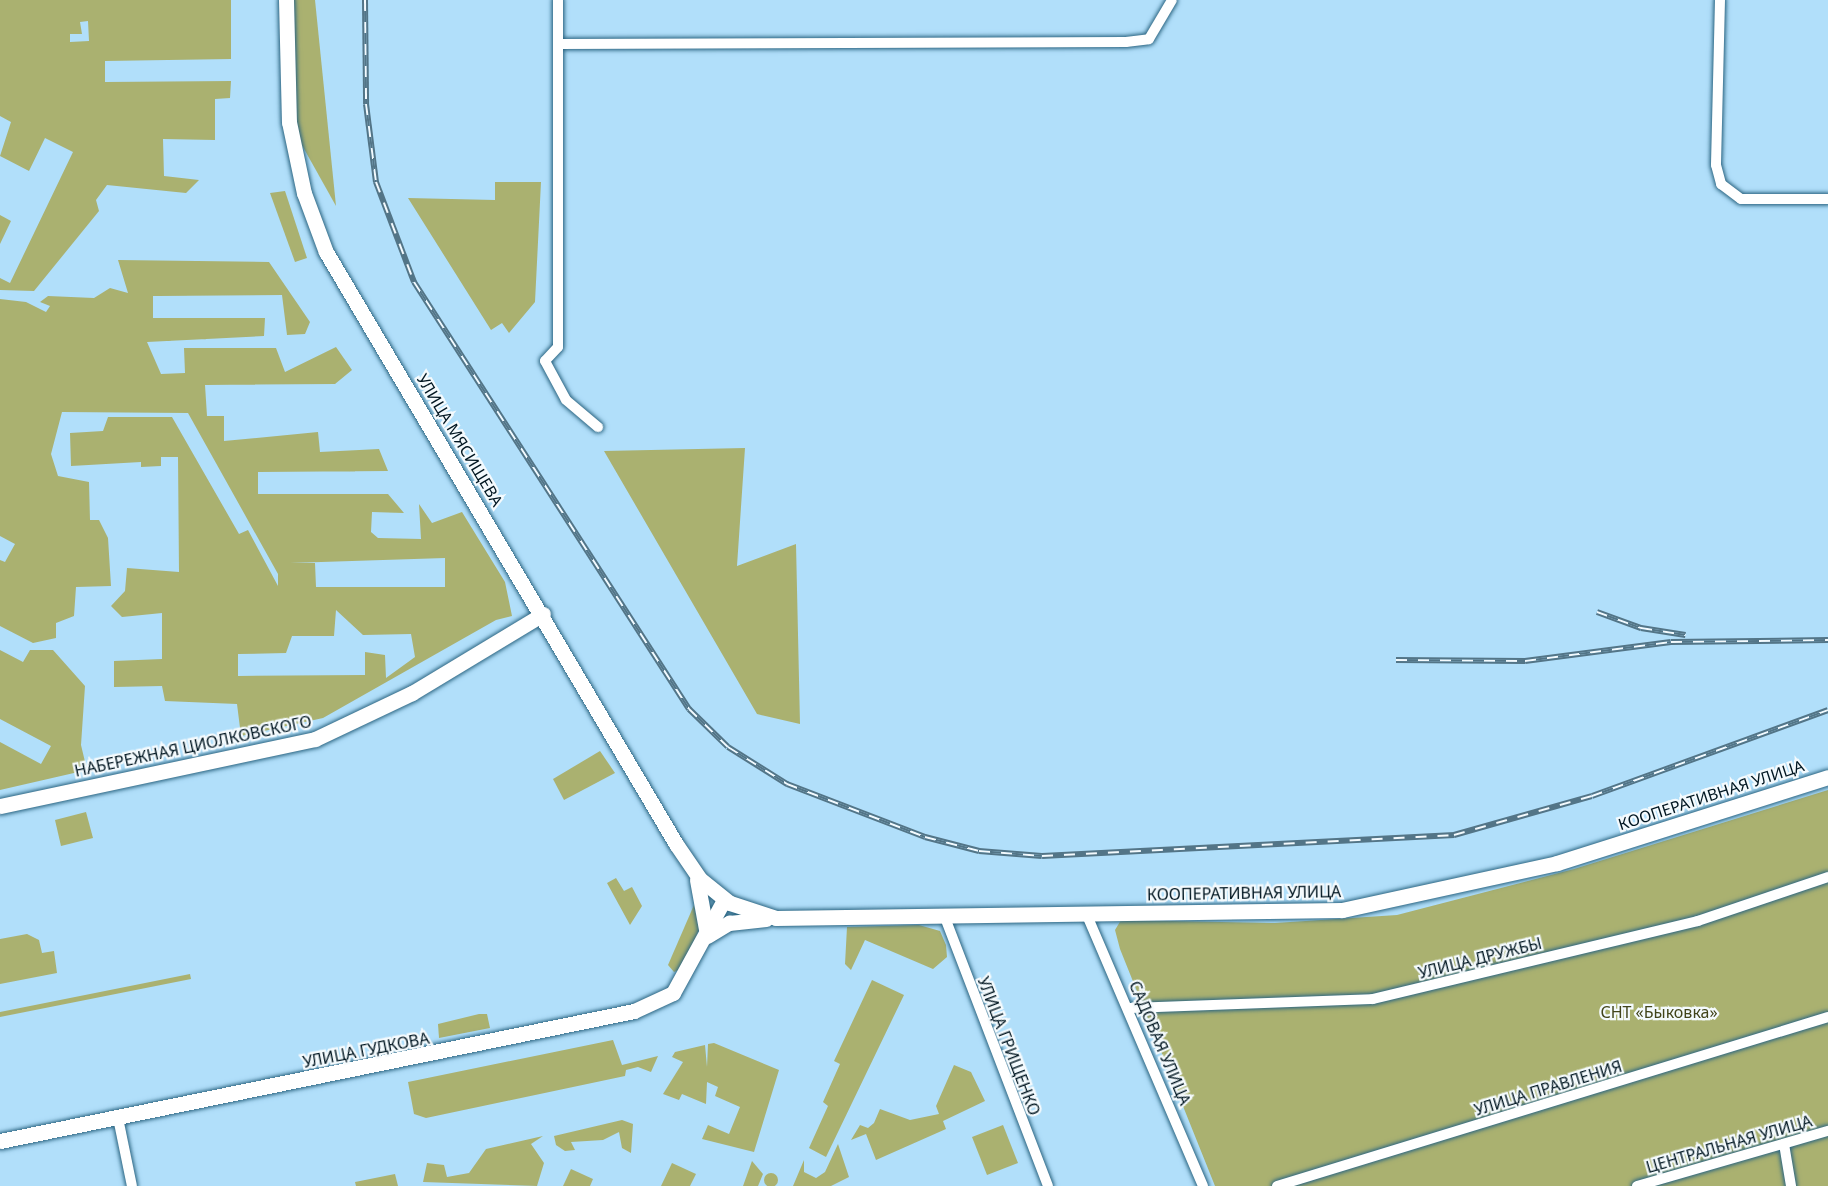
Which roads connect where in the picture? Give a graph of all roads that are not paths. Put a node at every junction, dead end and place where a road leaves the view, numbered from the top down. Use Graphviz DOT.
graph roads {
  1 [pos="286,0"];
  2 [pos="558,0"];
  3 [pos="1172,0"];
  4 [pos="1720,0"];
  5 [pos="558,44"];
  6 [pos="1828,199"];
  7 [pos="598,427"];
  8 [pos="543,614"];
  9 [pos="1828,777"];
  10 [pos="0,806"];
  11 [pos="693,870"];
  12 [pos="1828,877"];
  13 [pos="724,900"];
  14 [pos="1086,913"];
  15 [pos="944,915"];
  16 [pos="776,918"];
  17 [pos="704,938"];
  18 [pos="1129,1008"];
  19 [pos="1828,1017"];
  20 [pos="118,1118"];
  21 [pos="1828,1131"];
  22 [pos="0,1141"];
  23 [pos="1784,1144"];
  24 [pos="1658,1183"];
  25 [pos="132,1186"];
  26 [pos="1048,1186"];
  27 [pos="1203,1186"];
  28 [pos="1277,1186"];
  29 [pos="1637,1186"];
  30 [pos="1791,1186"];
  1 -- 8 [label="main road, УЛИЦА МЯСИЩЕВА"];
  2 -- 5 [label="street"];
  3 -- 5 [label="street"];
  4 -- 6 [label="street"];
  5 -- 7 [label="street"];
  8 -- 10 [label="main road, НАБЕРЕЖНАЯ ЦИОЛКОВСКОГО"];
  8 -- 11 [label="main road, УЛИЦА МЯСИЩЕВА"];
  9 -- 14 [label="main road, КООПЕРАТИВНАЯ УЛИЦА"];
  11 -- 13 [label="main road, КООПЕРАТИВНАЯ УЛИЦА"];
  11 -- 17 [label="main road, УЛИЦА ГУДКОВА"];
  12 -- 18 [label="street, УЛИЦА ДРУЖБЫ"];
  13 -- 16 [label="main road, КООПЕРАТИВНАЯ УЛИЦА"];
  13 -- 17 [label="main road, УЛИЦА ГУДКОВА"];
  14 -- 15 [label="main road, КООПЕРАТИВНАЯ УЛИЦА"];
  14 -- 18 [label="street, САДОВАЯ УЛИЦА"];
  15 -- 16 [label="main road, КООПЕРАТИВНАЯ УЛИЦА"];
  15 -- 26 [label="street, УЛИЦА ГРИЩЕНКО"];
  16 -- 17 [label="main road"];
  17 -- 20 [label="main road, УЛИЦА ГУДКОВА"];
  18 -- 27 [label="street, САДОВАЯ УЛИЦА"];
  19 -- 28 [label="street, УЛИЦА ПРАВЛЕНИЯ"];
  20 -- 22 [label="main road, УЛИЦА ГУДКОВА"];
  20 -- 25 [label="street"];
  21 -- 23 [label="street, ЦЕНТРАЛЬНАЯ УЛИЦА"];
  23 -- 24 [label="street, ЦЕНТРАЛЬНАЯ УЛИЦА"];
  23 -- 30 [label="street"];
  24 -- 29 [label="street, ЦЕНТРАЛЬНАЯ УЛИЦА"];
}
